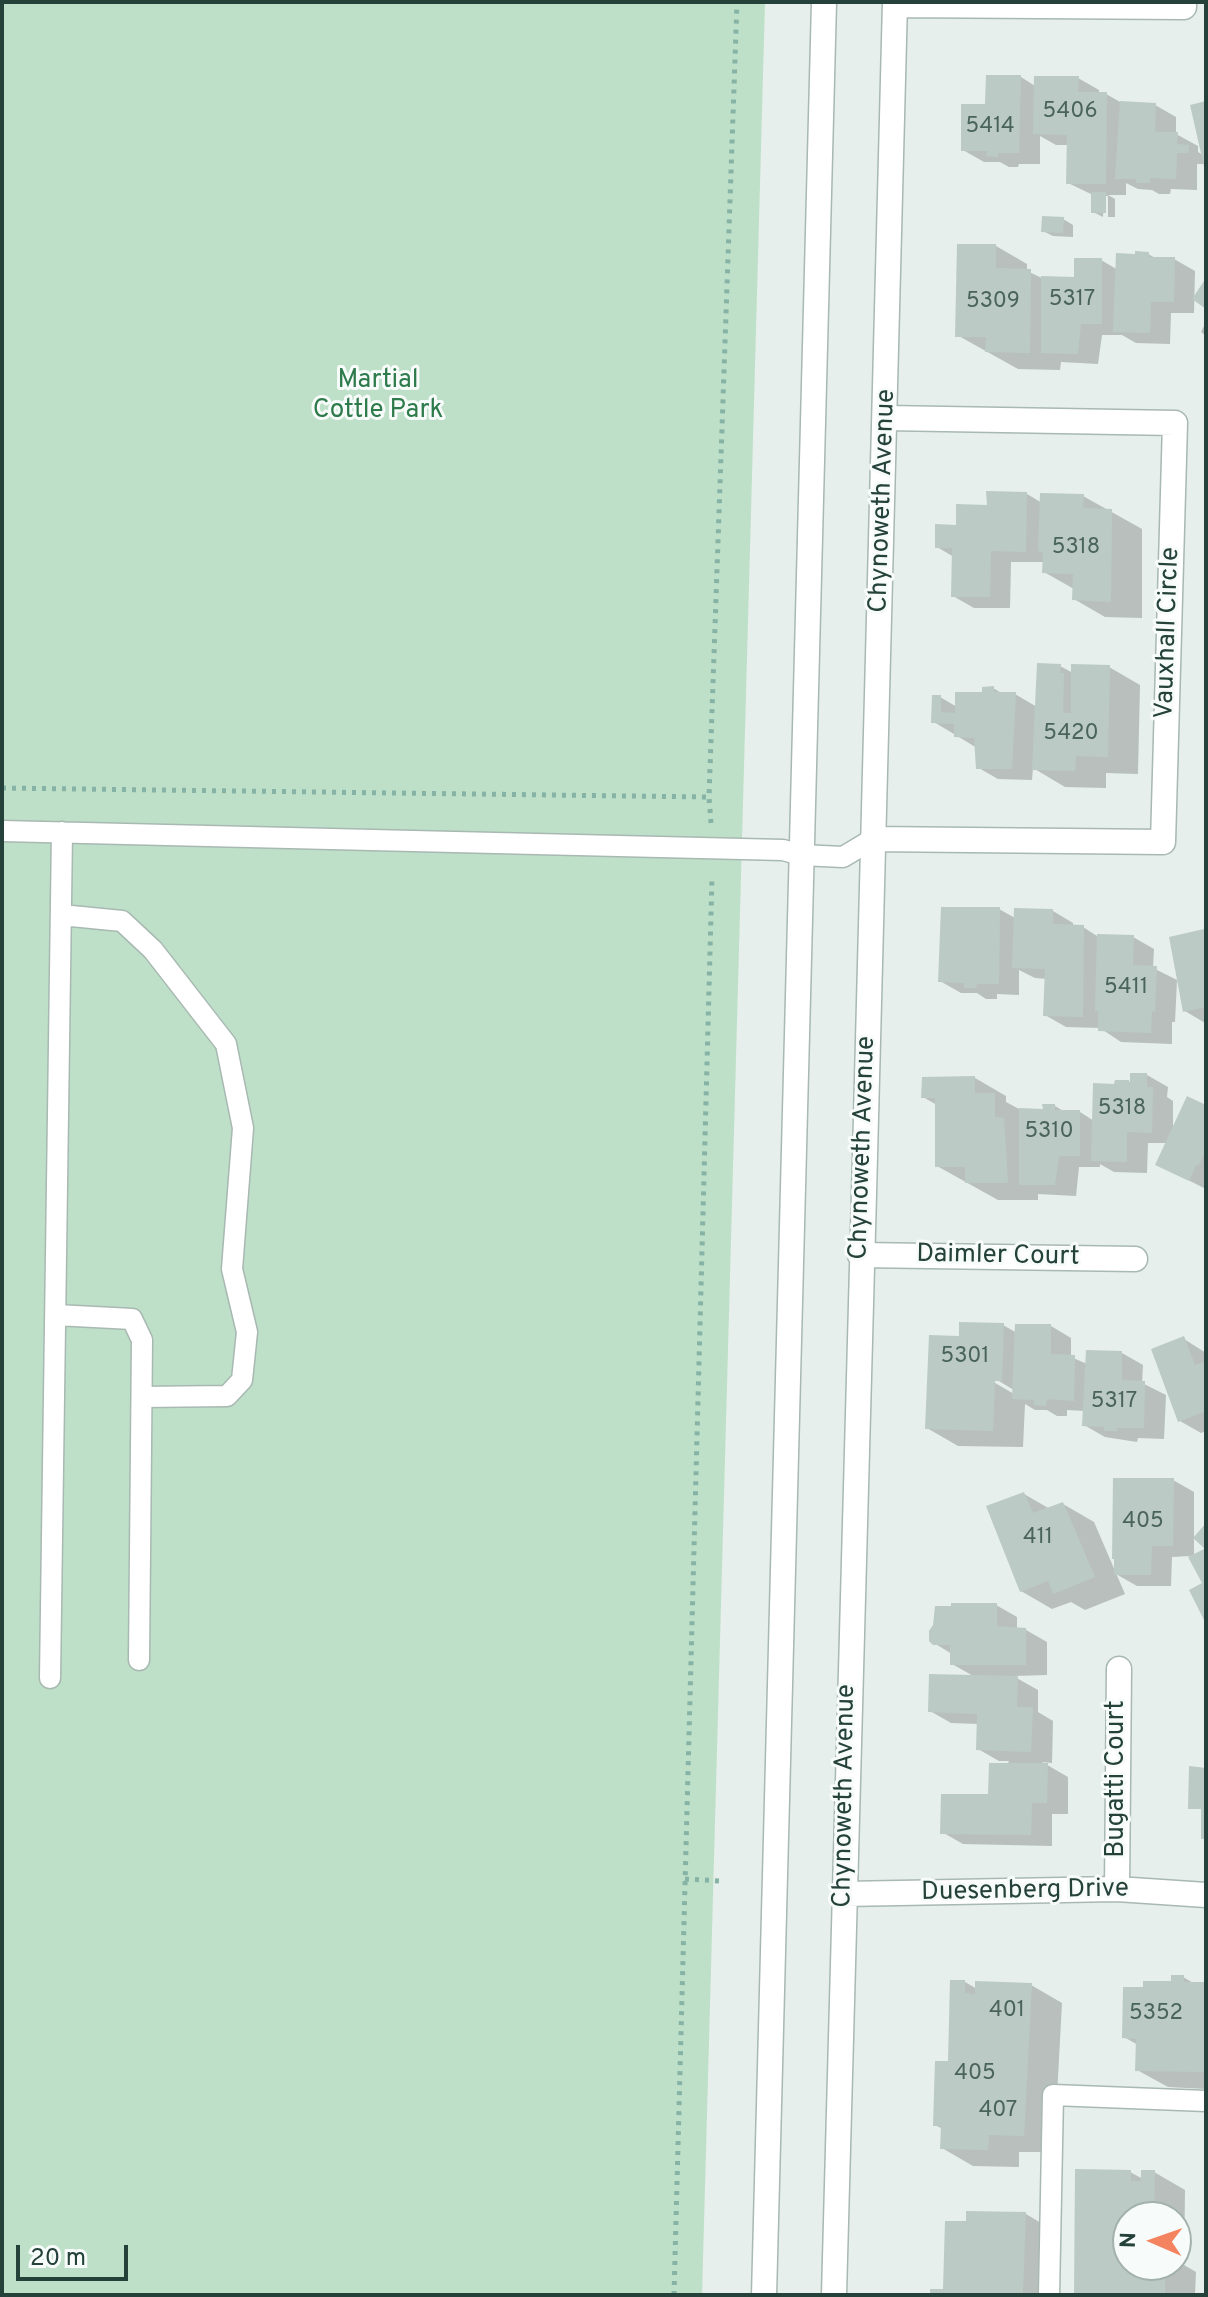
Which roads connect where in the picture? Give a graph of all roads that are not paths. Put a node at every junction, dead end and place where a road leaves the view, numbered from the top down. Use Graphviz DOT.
graph roads {
  1 [pos="824,2"];
  2 [pos="1184,2"];
  3 [pos="895,4"];
  4 [pos="887,418"];
  5 [pos="2,831"];
  6 [pos="62,832"];
  7 [pos="873,839"];
  8 [pos="801,855"];
  9 [pos="61,915"];
  10 [pos="860,1255"];
  11 [pos="1135,1259"];
  12 [pos="56,1315"];
  13 [pos="142,1397"];
  14 [pos="139,1660"];
  15 [pos="1119,1669"];
  16 [pos="50,1678"];
  17 [pos="1117,1889"];
  18 [pos="844,1894"];
  19 [pos="1206,1895"];
  20 [pos="1206,2101"];
  21 [pos="764,2295"];
  22 [pos="834,2295"];
  23 [pos="1049,2295"];
  1 -- 8 [label="street"];
  2 -- 3 [label="street"];
  3 -- 4 [label="street, Chynoweth Avenue"];
  4 -- 7 [label="street, Chynoweth Avenue"];
  4 -- 7 [label="street, Vauxhall Circle"];
  5 -- 6 [label="lane"];
  6 -- 8 [label="lane"];
  6 -- 9 [label="lane"];
  7 -- 8 [label="lane"];
  7 -- 10 [label="street, Chynoweth Avenue"];
  8 -- 21 [label="street"];
  9 -- 12 [label="lane"];
  9 -- 13 [label="lane"];
  10 -- 11 [label="street, Daimler Court"];
  10 -- 18 [label="street, Chynoweth Avenue"];
  12 -- 13 [label="lane"];
  12 -- 16 [label="lane"];
  13 -- 14 [label="lane"];
  15 -- 17 [label="street, Bugatti Court"];
  17 -- 18 [label="street, Duesenberg Drive"];
  17 -- 19 [label="street, Duesenberg Drive"];
  18 -- 22 [label="street, Chynoweth Avenue"];
  20 -- 23 [label="lane"];
}
